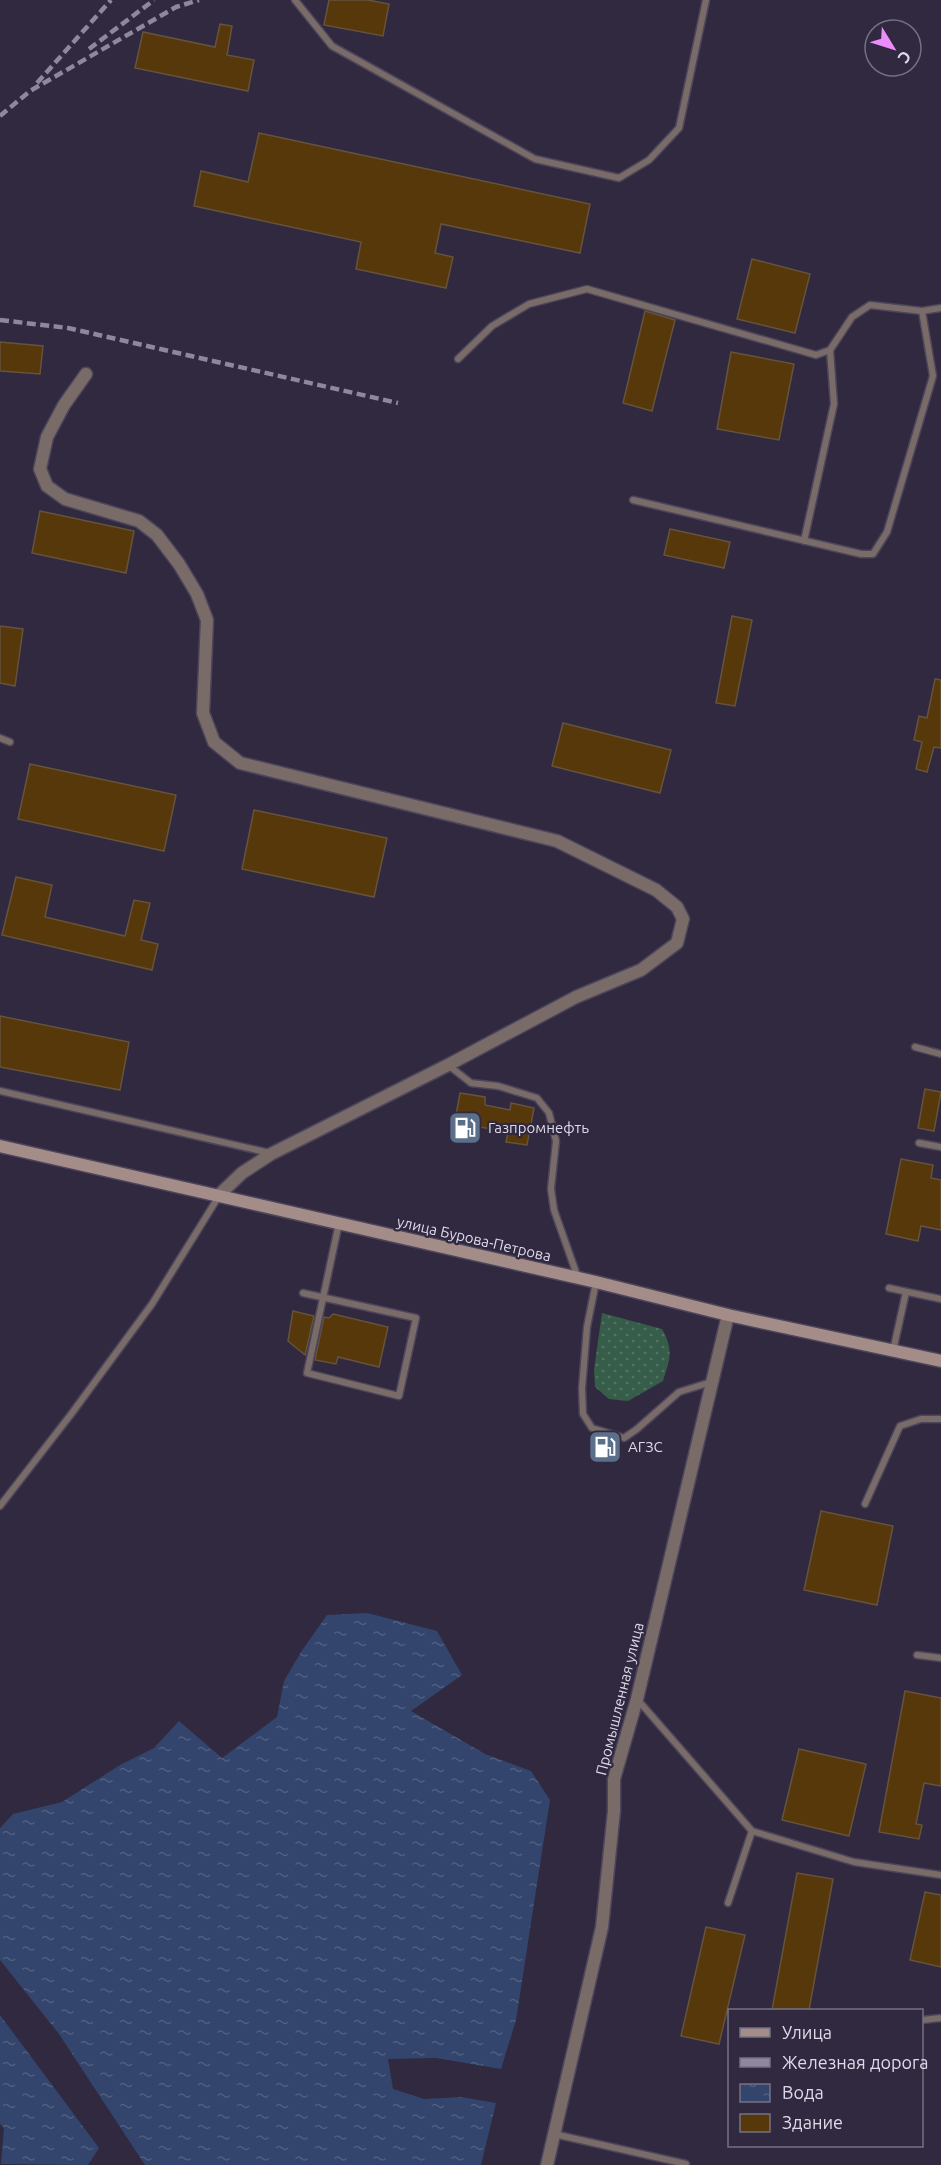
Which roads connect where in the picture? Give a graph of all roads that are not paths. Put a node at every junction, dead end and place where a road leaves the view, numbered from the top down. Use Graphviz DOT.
graph roads {
  1 [pos="295,0"];
  2 [pos="706,0"];
  3 [pos="941,308"];
  4 [pos="922,311"];
  5 [pos="830,350"];
  6 [pos="458,359"];
  7 [pos="86,374"];
  8 [pos="633,500"];
  9 [pos="804,541"];
  10 [pos="0,738"];
  11 [pos="10,742"];
  12 [pos="915,1047"];
  13 [pos="941,1054"];
  14 [pos="448,1065"];
  15 [pos="0,1091"];
  16 [pos="920,1143"];
  17 [pos="0,1146"];
  18 [pos="941,1147"];
  19 [pos="271,1154"];
  20 [pos="219,1195"];
  21 [pos="339,1223"];
  22 [pos="578,1278"];
  23 [pos="596,1282"];
  24 [pos="889,1288"];
  25 [pos="906,1292"];
  26 [pos="303,1293"];
  27 [pos="323,1298"];
  28 [pos="941,1299"];
  29 [pos="728,1314"];
  30 [pos="893,1351"];
  31 [pos="941,1361"];
  32 [pos="711,1382"];
  33 [pos="941,1419"];
  34 [pos="865,1504"];
  35 [pos="0,1506"];
  36 [pos="917,1655"];
  37 [pos="941,1658"];
  38 [pos="637,1699"];
  39 [pos="752,1832"];
  40 [pos="941,1875"];
  41 [pos="728,1903"];
  42 [pos="941,2018"];
  43 [pos="923,2020"];
  44 [pos="554,2134"];
  45 [pos="686,2164"];
  46 [pos="547,2165"];
  1 -- 2 [label="lane"];
  3 -- 4 [label="lane"];
  4 -- 5 [label="lane"];
  4 -- 9 [label="lane"];
  5 -- 6 [label="lane"];
  5 -- 9 [label="lane"];
  7 -- 14 [label="street"];
  8 -- 9 [label="lane"];
  10 -- 11 [label="lane"];
  12 -- 13 [label="lane"];
  14 -- 19 [label="street"];
  14 -- 22 [label="lane"];
  15 -- 19 [label="lane"];
  16 -- 18 [label="lane"];
  17 -- 20 [label="main road, улица Бурова-Петрова"];
  19 -- 20 [label="street"];
  20 -- 21 [label="main road, улица Бурова-Петрова"];
  20 -- 35 [label="lane"];
  21 -- 22 [label="main road, улица Бурова-Петрова"];
  21 -- 27 [label="lane"];
  22 -- 23 [label="main road, улица Бурова-Петрова"];
  23 -- 29 [label="main road, улица Бурова-Петрова"];
  23 -- 32 [label="lane"];
  24 -- 25 [label="lane"];
  25 -- 28 [label="lane"];
  25 -- 30 [label="lane"];
  26 -- 27 [label="lane"];
  27 -- 27 [label="lane"];
  29 -- 30 [label="main road, улица Бурова-Петрова"];
  29 -- 32 [label="street, Промышленная улица"];
  30 -- 31 [label="main road, улица Бурова-Петрова"];
  32 -- 38 [label="street, Промышленная улица"];
  33 -- 34 [label="lane"];
  36 -- 37 [label="lane"];
  38 -- 39 [label="lane"];
  38 -- 44 [label="street, Промышленная улица"];
  39 -- 40 [label="lane"];
  39 -- 41 [label="lane"];
  42 -- 43 [label="lane"];
  44 -- 45 [label="lane"];
  44 -- 46 [label="street, Промышленная улица"];
}
